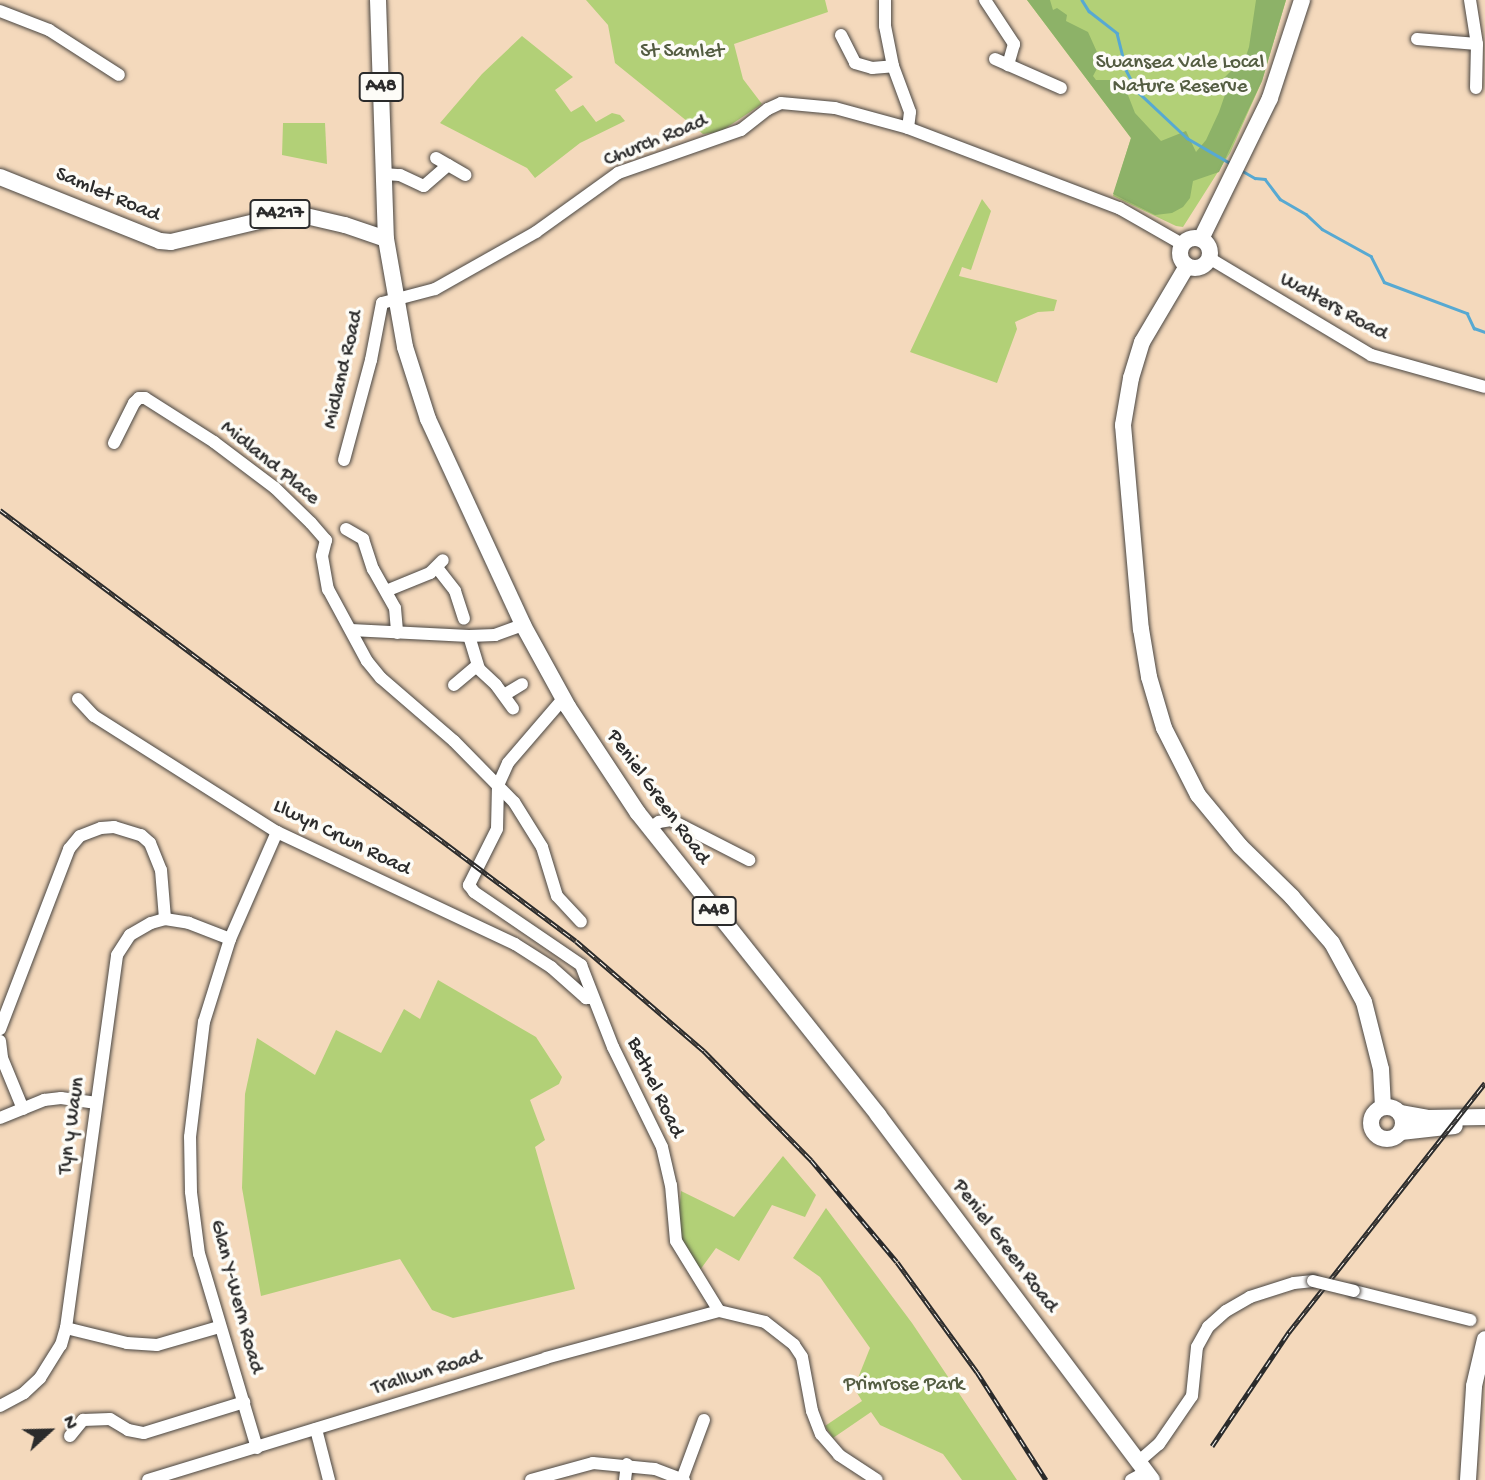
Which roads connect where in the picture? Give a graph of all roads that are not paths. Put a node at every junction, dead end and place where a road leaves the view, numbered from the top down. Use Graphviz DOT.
graph roads {
  1 [pos="378,0"];
  2 [pos="886,0"];
  3 [pos="985,0"];
  4 [pos="1302,0"];
  5 [pos="1470,0"];
  6 [pos="0,11"];
  7 [pos="841,35"];
  8 [pos="1417,39"];
  9 [pos="1477,44"];
  10 [pos="995,60"];
  11 [pos="1008,65"];
  12 [pos="893,66"];
  13 [pos="1482,74"];
  14 [pos="119,75"];
  15 [pos="1061,88"];
  16 [pos="1476,89"];
  17 [pos="908,128"];
  18 [pos="436,158"];
  19 [pos="448,165"];
  20 [pos="0,168"];
  21 [pos="384,174"];
  22 [pos="465,175"];
  23 [pos="0,177"];
  24 [pos="29,186"];
  25 [pos="384,192"];
  26 [pos="360,230"];
  27 [pos="386,239"];
  28 [pos="1201,239"];
  29 [pos="1182,244"];
  30 [pos="1209,258"];
  31 [pos="1187,266"];
  32 [pos="396,300"];
  33 [pos="1485,387"];
  34 [pos="114,443"];
  35 [pos="344,460"];
  36 [pos="346,529"];
  37 [pos="379,536"];
  38 [pos="365,541"];
  39 [pos="386,591"];
  40 [pos="474,595"];
  41 [pos="460,601"];
  42 [pos="464,619"];
  43 [pos="523,625"];
  44 [pos="351,630"];
  45 [pos="397,633"];
  46 [pos="469,636"];
  47 [pos="477,666"];
  48 [pos="522,684"];
  49 [pos="454,685"];
  50 [pos="505,695"];
  51 [pos="78,699"];
  52 [pos="563,699"];
  53 [pos="513,708"];
  54 [pos="498,785"];
  55 [pos="650,828"];
  56 [pos="277,832"];
  57 [pos="750,860"];
  58 [pos="165,919"];
  59 [pos="581,922"];
  60 [pos="524,927"];
  61 [pos="230,939"];
  62 [pos="515,944"];
  63 [pos="593,998"];
  64 [pos="0,1029"];
  65 [pos="0,1041"];
  66 [pos="96,1103"];
  67 [pos="1383,1107"];
  68 [pos="23,1109"];
  69 [pos="1400,1113"];
  70 [pos="1485,1117"];
  71 [pos="0,1118"];
  72 [pos="1485,1124"];
  73 [pos="1401,1132"];
  74 [pos="719,1311"];
  75 [pos="1470,1320"];
  76 [pos="219,1327"];
  77 [pos="65,1328"];
  78 [pos="1485,1339"];
  79 [pos="244,1402"];
  80 [pos="0,1406"];
  81 [pos="704,1420"];
  82 [pos="316,1429"];
  83 [pos="70,1436"];
  84 [pos="257,1448"];
  85 [pos="626,1464"];
  86 [pos="1145,1471"];
  87 [pos="683,1479"];
  88 [pos="148,1480"];
  89 [pos="329,1480"];
  90 [pos="531,1480"];
  91 [pos="625,1480"];
  92 [pos="877,1480"];
  93 [pos="1131,1480"];
  94 [pos="1468,1480"];
  1 -- 21 [label="main road, A48"];
  2 -- 12 [label="street"];
  3 -- 11 [label="street"];
  4 -- 28 [label="main road"];
  5 -- 9 [label="street"];
  6 -- 14 [label="street"];
  7 -- 12 [label="street"];
  8 -- 9 [label="street"];
  9 -- 13 [label="street"];
  10 -- 11 [label="street"];
  11 -- 15 [label="street"];
  12 -- 17 [label="street"];
  13 -- 16 [label="street"];
  17 -- 29 [label="street"];
  17 -- 32 [label="street, Church Road"];
  18 -- 19 [label="street"];
  19 -- 21 [label="street"];
  19 -- 22 [label="street"];
  20 -- 24 [label="main road, Samlet Road / A4217"];
  21 -- 25 [label="main road, A48"];
  23 -- 24 [label="main road, Samlet Road / A4217"];
  24 -- 26 [label="main road, Samlet Road / A4217"];
  25 -- 26 [label="main road"];
  25 -- 27 [label="main road, A48"];
  26 -- 27 [label="main road, Samlet Road / A4217"];
  27 -- 32 [label="main road, Peniel Green Road / A48"];
  28 -- 29 [label="main road"];
  28 -- 30 [label="main road"];
  29 -- 31 [label="main road"];
  30 -- 31 [label="main road"];
  30 -- 33 [label="street, Walters Road"];
  31 -- 67 [label="main road"];
  32 -- 35 [label="street, Midland Road"];
  32 -- 43 [label="main road, Peniel Green Road / A48"];
  34 -- 44 [label="street, Midland Place"];
  36 -- 38 [label="street"];
  37 -- 38 [label="street"];
  38 -- 39 [label="street"];
  39 -- 41 [label="street"];
  39 -- 45 [label="street"];
  40 -- 41 [label="street"];
  41 -- 42 [label="street"];
  43 -- 46 [label="street"];
  43 -- 52 [label="main road, Peniel Green Road / A48"];
  44 -- 45 [label="street"];
  44 -- 54 [label="street, Midland Place"];
  45 -- 46 [label="street"];
  46 -- 47 [label="street"];
  47 -- 49 [label="street"];
  47 -- 50 [label="street"];
  48 -- 50 [label="street"];
  50 -- 53 [label="street"];
  51 -- 56 [label="street, Llwyn Crwn Road"];
  52 -- 54 [label="street"];
  52 -- 55 [label="main road, Peniel Green Road / A48"];
  54 -- 59 [label="street, Midland Place"];
  54 -- 60 [label="street, Bethel Road"];
  55 -- 57 [label="street"];
  55 -- 86 [label="main road, Peniel Green Road / A48"];
  56 -- 61 [label="street, Glan Y-Wern Road"];
  56 -- 62 [label="street, Llwyn Crwn Road"];
  58 -- 61 [label="street"];
  58 -- 64 [label="street"];
  58 -- 66 [label="street, Tyn y Waun"];
  60 -- 62 [label="street"];
  60 -- 63 [label="street, Bethel Road"];
  61 -- 76 [label="street, Glan Y-Wern Road"];
  62 -- 63 [label="street, Llwyn Crwn Road"];
  63 -- 74 [label="street, Bethel Road"];
  65 -- 68 [label="street"];
  66 -- 68 [label="street"];
  66 -- 77 [label="street, Tyn y Waun"];
  67 -- 69 [label="main road"];
  67 -- 73 [label="main road"];
  68 -- 71 [label="street"];
  69 -- 70 [label="main road"];
  69 -- 73 [label="main road"];
  72 -- 73 [label="main road"];
  74 -- 82 [label="street, Trallwn Road"];
  74 -- 92 [label="street"];
  75 -- 86 [label="street, bridge"];
  76 -- 77 [label="street"];
  76 -- 79 [label="street, Glan Y-Wern Road"];
  77 -- 80 [label="street, Tyn y Waun"];
  78 -- 94 [label="main road"];
  79 -- 83 [label="street"];
  79 -- 84 [label="street, Glan Y-Wern Road"];
  81 -- 87 [label="street"];
  82 -- 84 [label="street, Trallwn Road"];
  82 -- 89 [label="street"];
  84 -- 88 [label="street, Trallwn Road"];
  85 -- 87 [label="street"];
  85 -- 90 [label="street"];
  85 -- 91 [label="street"];
  86 -- 93 [label="street"];
}
